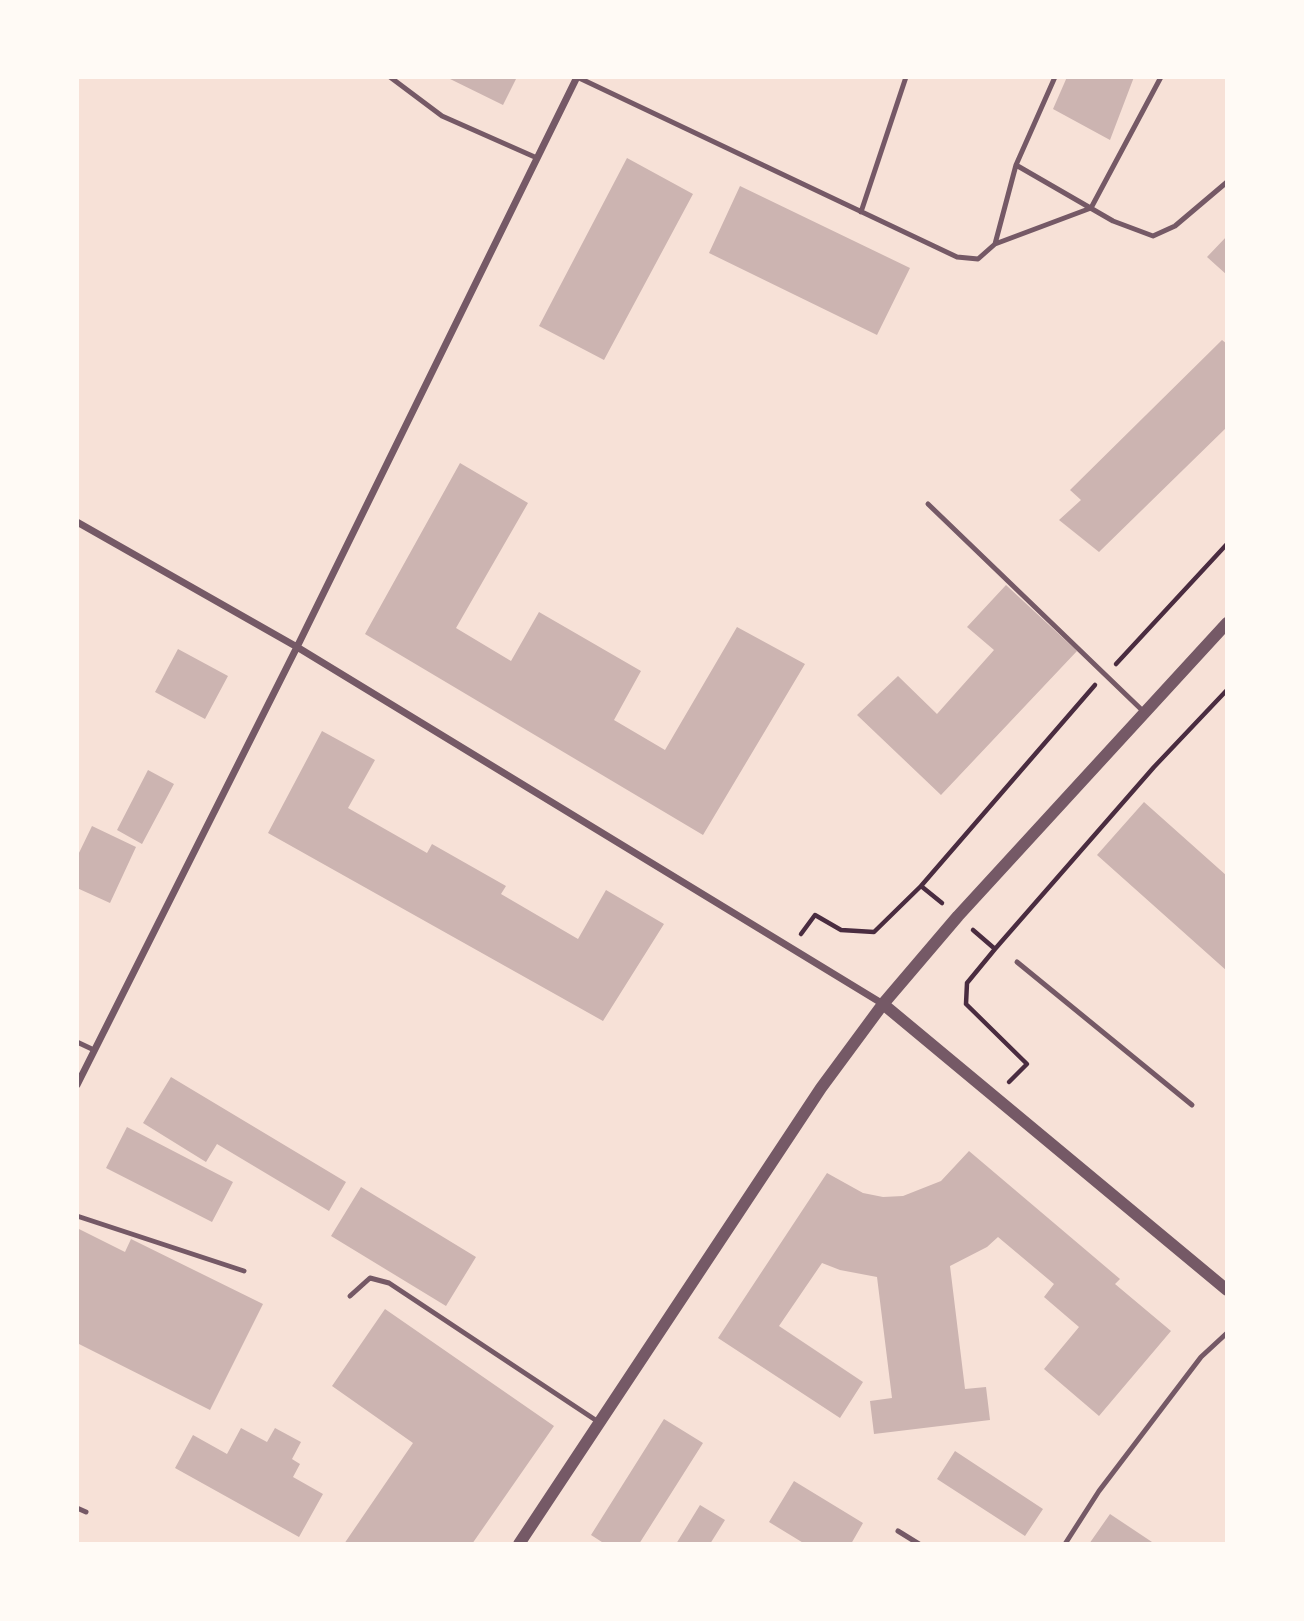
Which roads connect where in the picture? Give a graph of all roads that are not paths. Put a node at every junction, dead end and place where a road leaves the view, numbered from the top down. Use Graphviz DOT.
graph roads {
  1 [pos="390,77"];
  2 [pos="577,77"];
  3 [pos="906,77"];
  4 [pos="1055,77"];
  5 [pos="1161,77"];
  6 [pos="537,158"];
  7 [pos="1016,165"];
  8 [pos="1227,182"];
  9 [pos="1091,208"];
  10 [pos="861,212"];
  11 [pos="995,244"];
  12 [pos="928,504"];
  13 [pos="77,522"];
  14 [pos="1227,624"];
  15 [pos="297,646"];
  16 [pos="1145,714"];
  17 [pos="1017,962"];
  18 [pos="883,1004"];
  19 [pos="77,1042"];
  20 [pos="94,1050"];
  21 [pos="77,1084"];
  22 [pos="1192,1105"];
  23 [pos="77,1216"];
  24 [pos="244,1270"];
  25 [pos="1227,1290"];
  26 [pos="350,1296"];
  27 [pos="1227,1334"];
  28 [pos="600,1423"];
  29 [pos="77,1508"];
  30 [pos="86,1512"];
  31 [pos="898,1531"];
  32 [pos="519,1544"];
  33 [pos="919,1544"];
  34 [pos="1065,1544"];
  1 -- 6 [label="lane"];
  2 -- 6 [label="street"];
  2 -- 10 [label="lane"];
  3 -- 10 [label="lane"];
  4 -- 7 [label="lane"];
  5 -- 9 [label="lane"];
  6 -- 15 [label="street"];
  7 -- 9 [label="lane"];
  7 -- 11 [label="lane"];
  8 -- 9 [label="lane"];
  9 -- 11 [label="lane"];
  10 -- 11 [label="lane"];
  12 -- 16 [label="lane"];
  13 -- 15 [label="street"];
  14 -- 16 [label="street"];
  15 -- 18 [label="street"];
  15 -- 20 [label="street"];
  16 -- 18 [label="street"];
  17 -- 22 [label="lane"];
  18 -- 25 [label="street"];
  18 -- 28 [label="street"];
  19 -- 20 [label="lane"];
  20 -- 21 [label="street"];
  23 -- 24 [label="lane"];
  26 -- 28 [label="lane"];
  27 -- 34 [label="lane"];
  28 -- 32 [label="street"];
  29 -- 30 [label="lane"];
  31 -- 33 [label="lane"];
}
